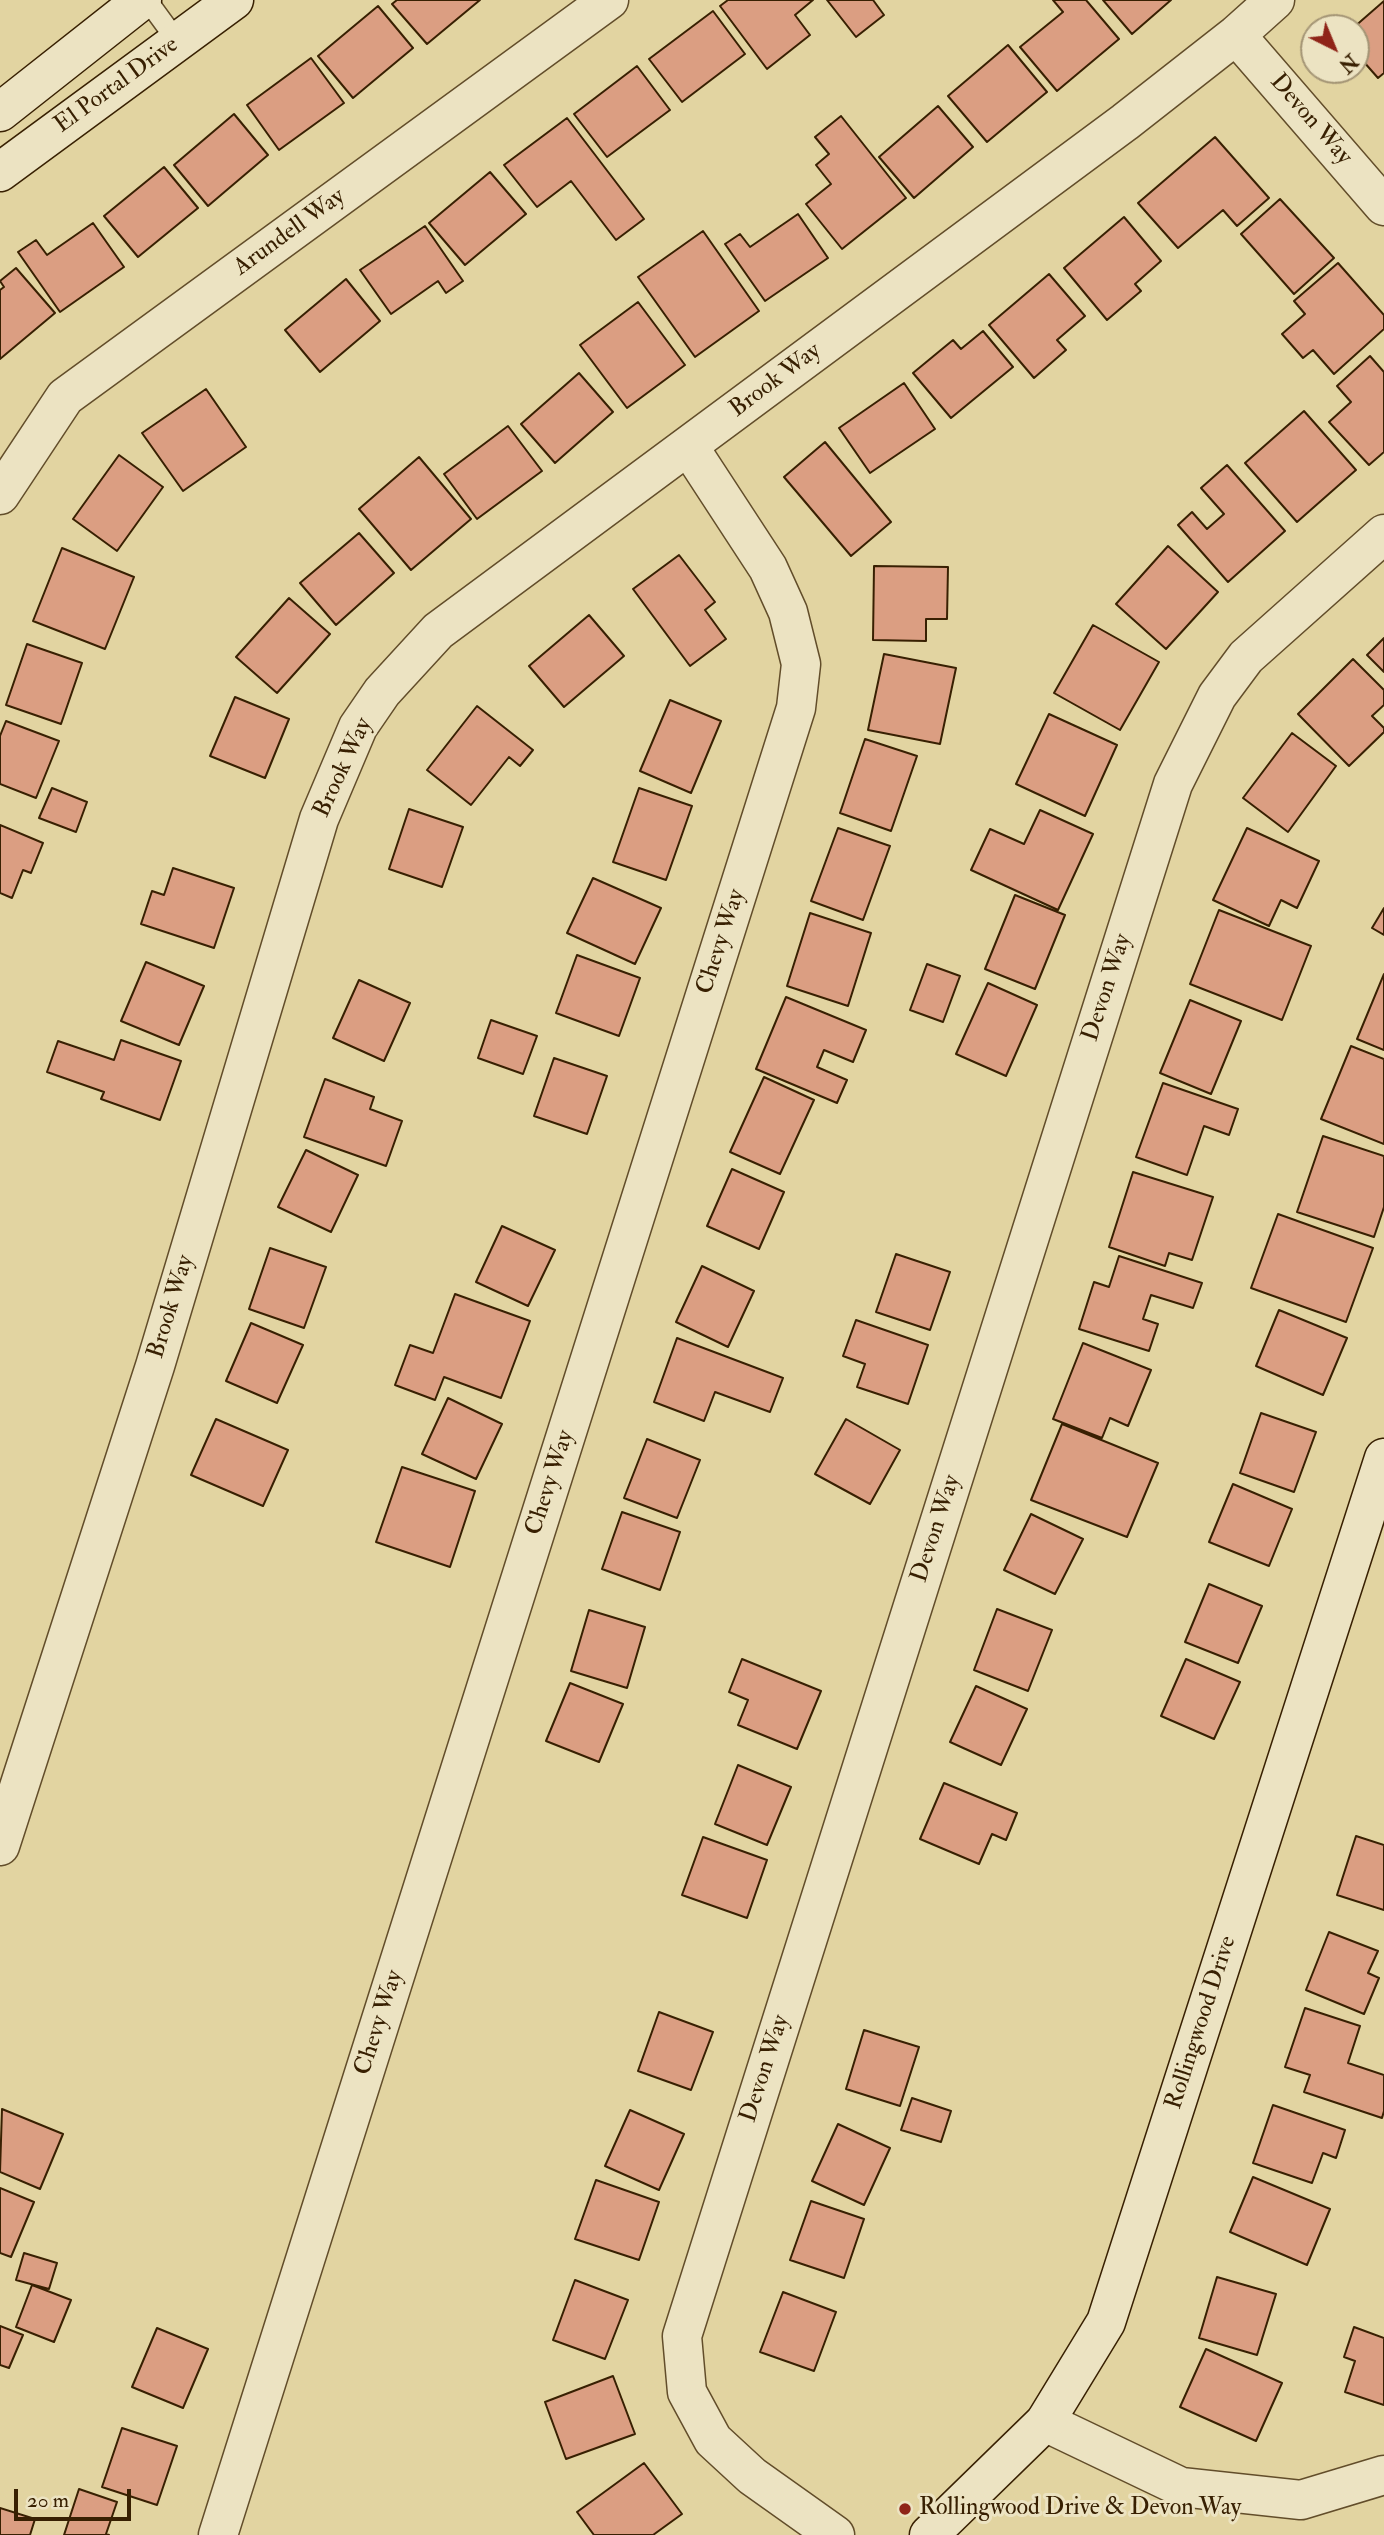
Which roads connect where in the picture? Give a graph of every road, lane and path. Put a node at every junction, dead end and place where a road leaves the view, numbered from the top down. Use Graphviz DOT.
graph roads {
  1 [pos="144,0"];
  2 [pos="234,0"];
  3 [pos="610,0"];
  4 [pos="1275,0"];
  5 [pos="1236,35"];
  6 [pos="177,41"];
  7 [pos="0,112"];
  8 [pos="2,166"];
  9 [pos="1384,206"];
  10 [pos="688,447"];
  11 [pos="0,495"];
  12 [pos="1384,534"];
  13 [pos="1384,1458"];
  14 [pos="0,1846"];
  15 [pos="1045,2422"];
  16 [pos="1384,2475"];
  17 [pos="218,2535"];
  18 [pos="835,2535"];
  19 [pos="929,2535"];
  1 -- 6 [label="lane"];
  1 -- 7 [label="street, El Portal Drive"];
  2 -- 6 [label="street, El Portal Drive"];
  3 -- 11 [label="street, Arundell Way"];
  4 -- 5 [label="street, Brook Way"];
  5 -- 9 [label="street, Devon Way"];
  5 -- 10 [label="street, Brook Way"];
  6 -- 8 [label="street, El Portal Drive"];
  10 -- 14 [label="street, Brook Way"];
  10 -- 17 [label="street, Chevy Way"];
  12 -- 18 [label="street, Devon Way"];
  13 -- 15 [label="street, Rollingwood Drive"];
  15 -- 16 [label="street"];
  15 -- 19 [label="street, Rollingwood Drive"];
}
